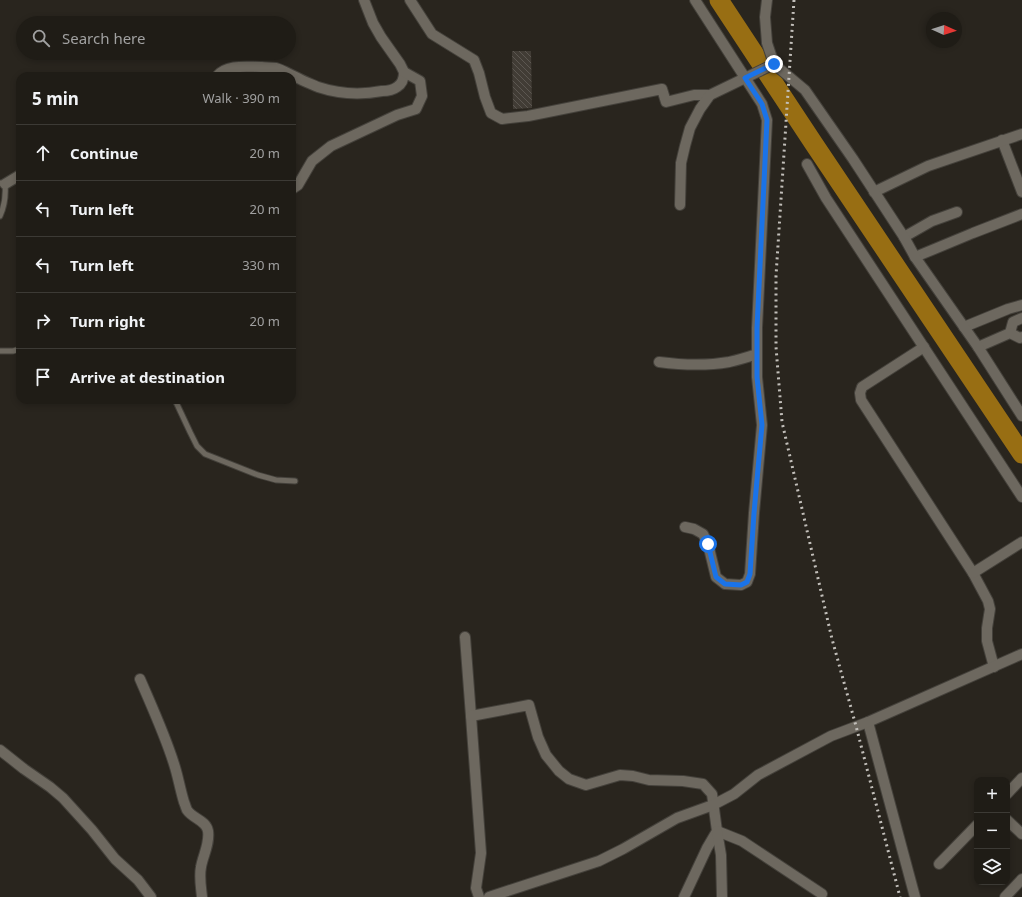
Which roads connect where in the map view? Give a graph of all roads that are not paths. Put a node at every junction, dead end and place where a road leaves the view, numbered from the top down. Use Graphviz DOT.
graph roads {
  1 [pos="364,0"];
  2 [pos="410,0"];
  3 [pos="695,0"];
  4 [pos="767,0"];
  5 [pos="771,66"];
  6 [pos="222,72"];
  7 [pos="287,72"];
  8 [pos="404,72"];
  9 [pos="296,77"];
  10 [pos="747,77"];
  11 [pos="710,95"];
  12 [pos="1022,134"];
  13 [pos="1002,140"];
  14 [pos="807,164"];
  15 [pos="16,177"];
  16 [pos="3,184"];
  17 [pos="296,186"];
  18 [pos="874,192"];
  19 [pos="1022,192"];
  20 [pos="680,206"];
  21 [pos="957,212"];
  22 [pos="1022,214"];
  23 [pos="0,216"];
  24 [pos="904,237"];
  25 [pos="915,257"];
  26 [pos="1022,305"];
  27 [pos="1022,318"];
  28 [pos="964,327"];
  29 [pos="1010,333"];
  30 [pos="1022,337"];
  31 [pos="924,347"];
  32 [pos="978,347"];
  33 [pos="16,350"];
  34 [pos="0,351"];
  35 [pos="757,354"];
  36 [pos="659,362"];
  37 [pos="1011,400"];
  38 [pos="177,404"];
  39 [pos="1022,406"];
  40 [pos="1022,416"];
  41 [pos="296,481"];
  42 [pos="1022,497"];
  43 [pos="685,527"];
  44 [pos="1022,542"];
  45 [pos="973,573"];
  46 [pos="465,638"];
  47 [pos="1022,654"];
  48 [pos="994,666"];
  49 [pos="140,679"];
  50 [pos="471,716"];
  51 [pos="868,722"];
  52 [pos="0,750"];
  53 [pos="1022,778"];
  54 [pos="1010,791"];
  55 [pos="713,805"];
  56 [pos="1010,823"];
  57 [pos="974,828"];
  58 [pos="717,831"];
  59 [pos="1022,834"];
  60 [pos="938,864"];
  61 [pos="1022,879"];
  62 [pos="822,894"];
  63 [pos="151,897"];
  64 [pos="202,897"];
  65 [pos="478,897"];
  66 [pos="489,897"];
  67 [pos="684,897"];
  68 [pos="722,897"];
  69 [pos="916,897"];
  70 [pos="1005,897"];
  1 -- 8 [label="street"];
  2 -- 11 [label="street"];
  3 -- 10 [label="street"];
  4 -- 5 [label="street"];
  5 -- 10 [label="street"];
  5 -- 18 [label="street"];
  6 -- 7 [label="street"];
  8 -- 9 [label="street"];
  8 -- 17 [label="street"];
  10 -- 11 [label="street"];
  10 -- 35 [label="street"];
  11 -- 20 [label="street"];
  12 -- 13 [label="street"];
  13 -- 18 [label="street"];
  13 -- 19 [label="street"];
  14 -- 31 [label="street"];
  15 -- 16 [label="street"];
  16 -- 23 [label="lane"];
  18 -- 24 [label="street"];
  21 -- 24 [label="street"];
  22 -- 25 [label="street"];
  24 -- 25 [label="street"];
  25 -- 28 [label="street"];
  26 -- 28 [label="street"];
  27 -- 29 [label="street"];
  28 -- 32 [label="street"];
  29 -- 30 [label="street"];
  29 -- 32 [label="street"];
  31 -- 42 [label="street"];
  31 -- 45 [label="street"];
  32 -- 37 [label="street"];
  33 -- 34 [label="lane"];
  35 -- 36 [label="street"];
  35 -- 43 [label="street"];
  37 -- 39 [label="street"];
  37 -- 40 [label="street"];
  38 -- 41 [label="lane"];
  44 -- 45 [label="street"];
  45 -- 48 [label="street"];
  46 -- 50 [label="street"];
  47 -- 48 [label="street"];
  48 -- 51 [label="street"];
  49 -- 64 [label="street"];
  50 -- 55 [label="street"];
  50 -- 65 [label="street"];
  51 -- 55 [label="street"];
  51 -- 69 [label="street"];
  52 -- 63 [label="street"];
  53 -- 54 [label="street"];
  55 -- 58 [label="street"];
  55 -- 66 [label="street"];
  56 -- 59 [label="street"];
  57 -- 60 [label="street"];
  58 -- 62 [label="street"];
  58 -- 67 [label="street"];
  58 -- 68 [label="street"];
  61 -- 70 [label="street"];
}
